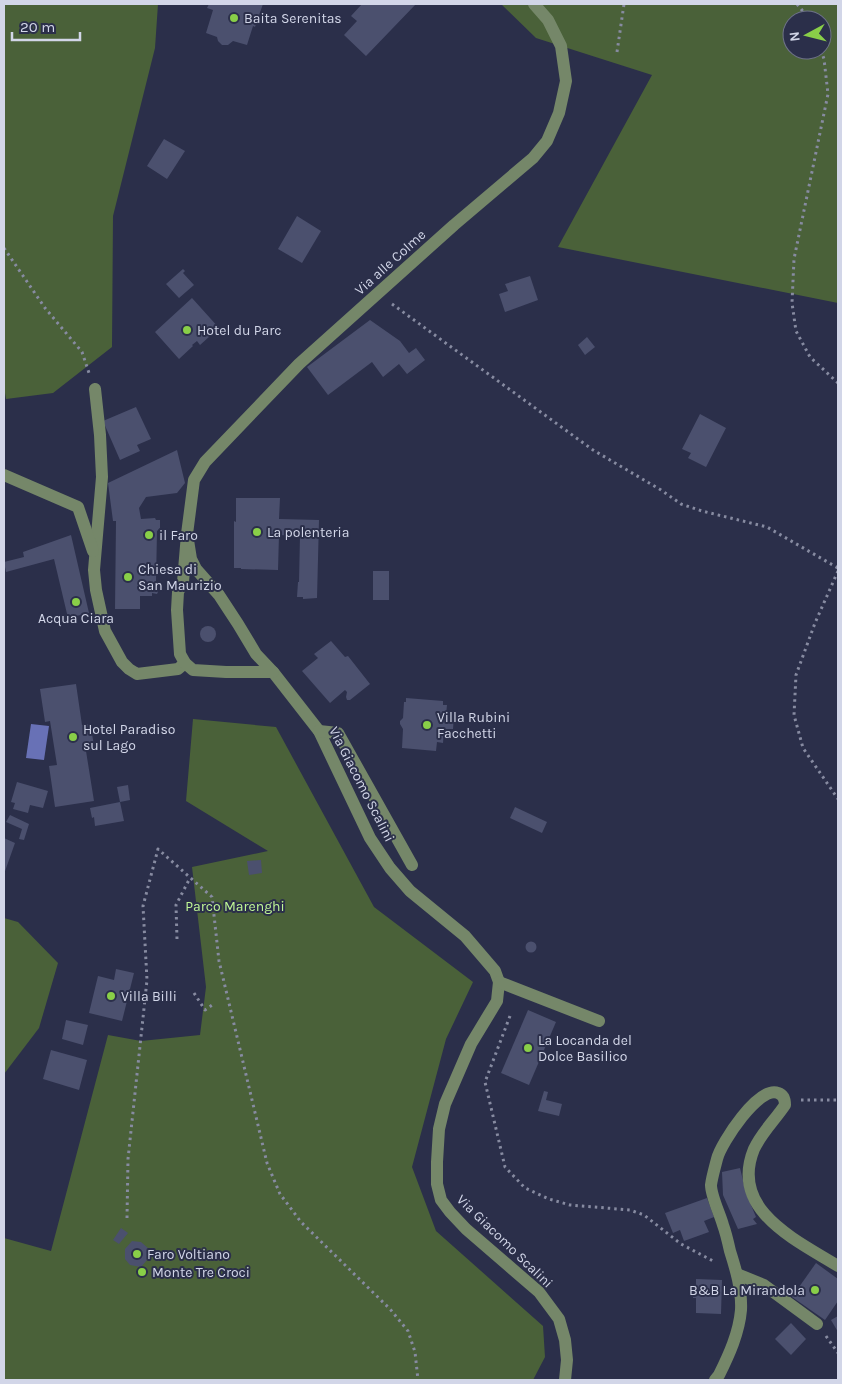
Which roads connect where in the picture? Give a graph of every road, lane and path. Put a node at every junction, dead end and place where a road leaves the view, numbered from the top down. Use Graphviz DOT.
graph roads {
  1 [pos="534,4"];
  2 [pos="624,4"];
  3 [pos="617,52"];
  4 [pos="824,60"];
  5 [pos="4,248"];
  6 [pos="377,294"];
  7 [pos="838,383"];
  8 [pos="95,389"];
  9 [pos="4,475"];
  10 [pos="187,534"];
  11 [pos="95,557"];
  12 [pos="838,570"];
  13 [pos="206,578"];
  14 [pos="183,582"];
  15 [pos="185,664"];
  16 [pos="273,672"];
  17 [pos="319,731"];
  18 [pos="838,799"];
  19 [pos="412,865"];
  20 [pos="190,878"];
  21 [pos="177,939"];
  22 [pos="499,982"];
  23 [pos="194,993"];
  24 [pos="214,1003"];
  25 [pos="599,1021"];
  26 [pos="508,1024"];
  27 [pos="785,1100"];
  28 [pos="838,1100"];
  29 [pos="127,1218"];
  30 [pos="838,1266"];
  31 [pos="737,1274"];
  32 [pos="817,1324"];
  33 [pos="418,1380"];
  34 [pos="565,1380"];
  35 [pos="715,1380"];
  1 -- 6 [label="street, Via alle Colme"];
  2 -- 3 [label="path"];
  4 -- 7 [label="path"];
  5 -- 8 [label="path"];
  6 -- 10 [label="street, Via alle Colme"];
  6 -- 12 [label="path"];
  8 -- 11 [label="street"];
  9 -- 11 [label="street"];
  10 -- 13 [label="street, Via alle Colme"];
  10 -- 14 [label="street, Via alle Colme"];
  11 -- 15 [label="street"];
  12 -- 18 [label="path"];
  13 -- 14 [label="street"];
  13 -- 16 [label="street, Via Giacomo Scalini"];
  14 -- 15 [label="street, Via alle Colme"];
  15 -- 16 [label="street"];
  16 -- 17 [label="street, Via Giacomo Scalini"];
  17 -- 19 [label="street"];
  17 -- 22 [label="street, Via Giacomo Scalini"];
  20 -- 21 [label="path"];
  20 -- 29 [label="path"];
  20 -- 33 [label="path"];
  22 -- 25 [label="street"];
  22 -- 34 [label="street, Via Giacomo Scalini"];
  23 -- 24 [label="path"];
  26 -- 31 [label="path"];
  27 -- 28 [label="path"];
  27 -- 30 [label="street"];
  27 -- 31 [label="street"];
  31 -- 32 [label="street"];
  31 -- 35 [label="street"];
}
